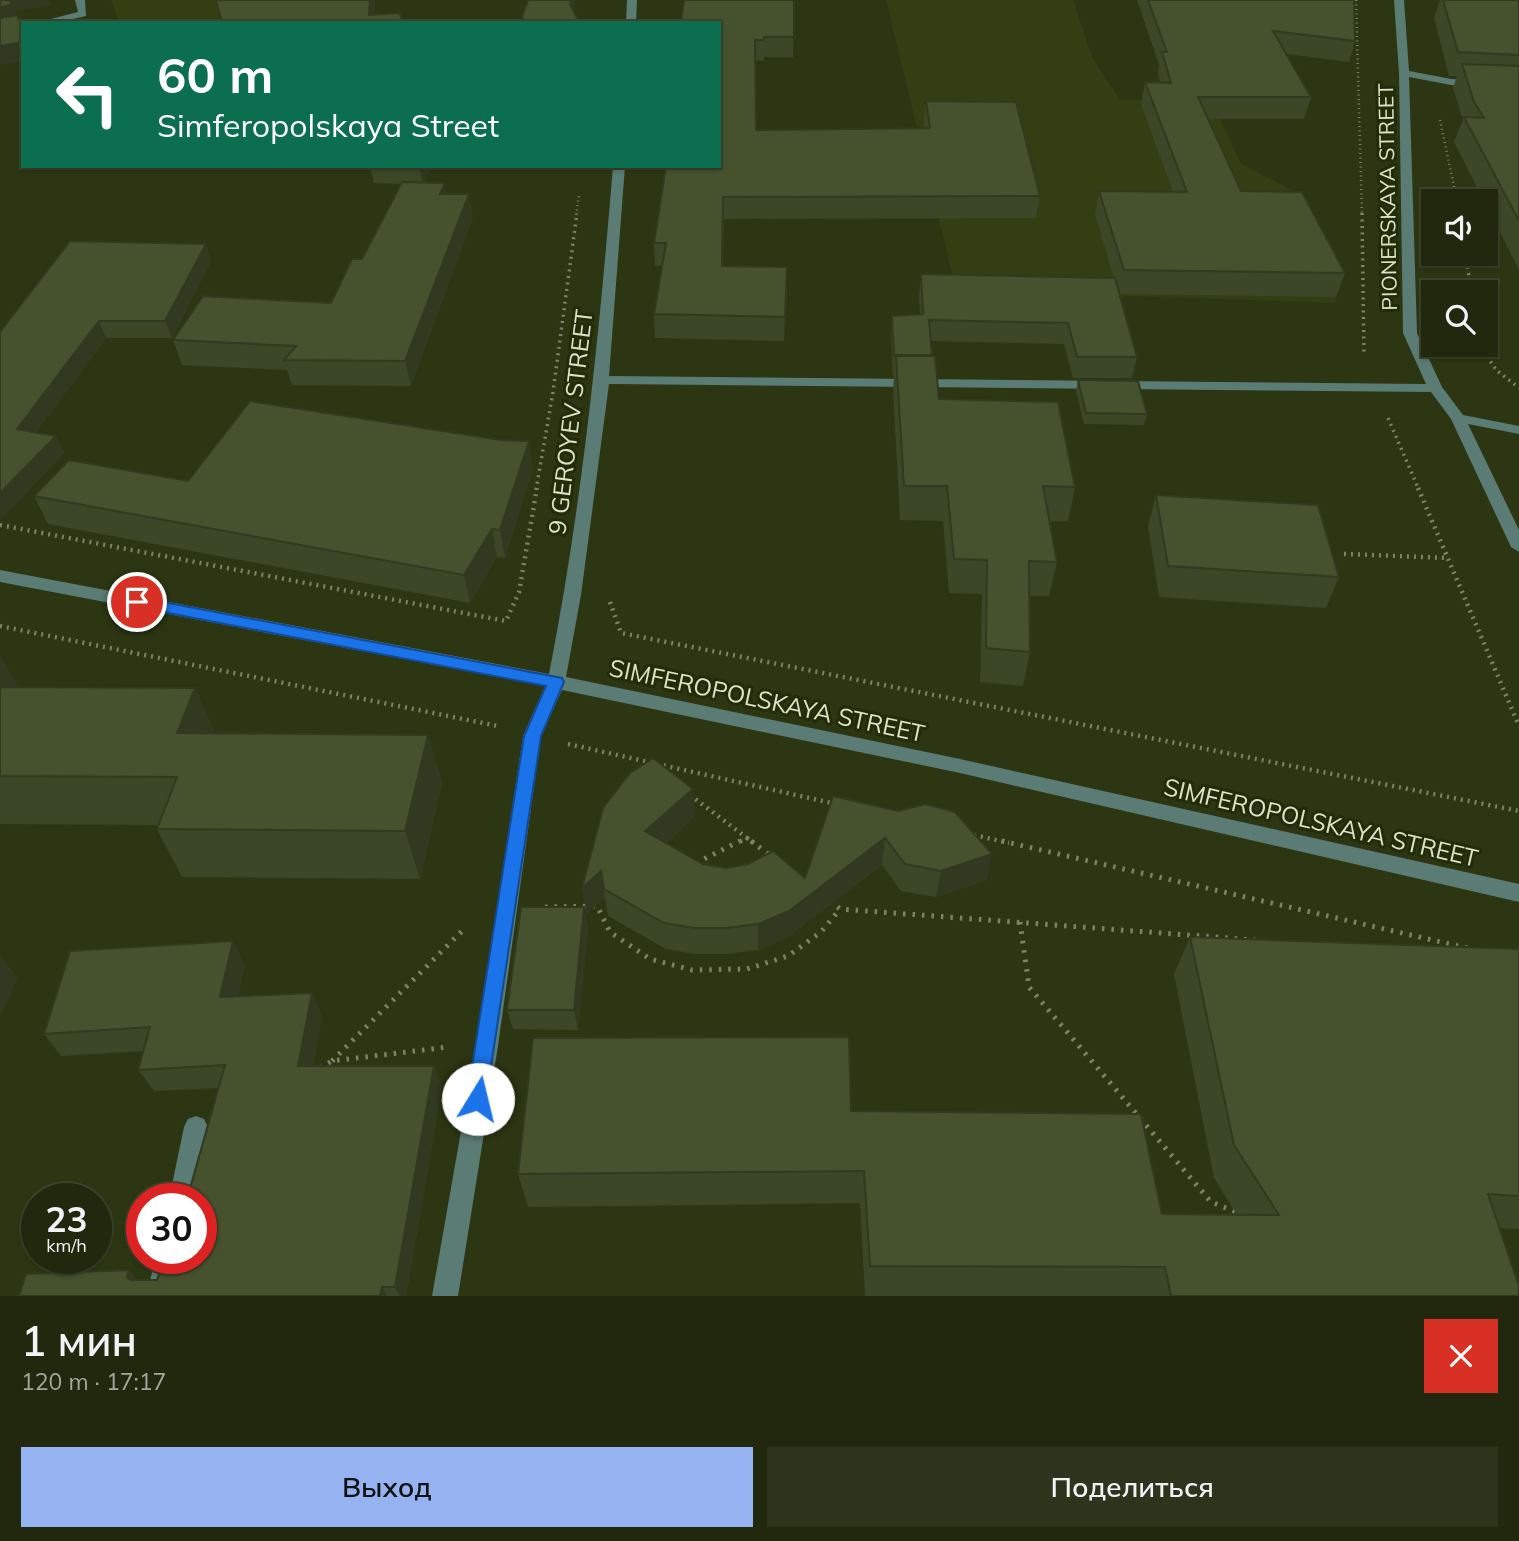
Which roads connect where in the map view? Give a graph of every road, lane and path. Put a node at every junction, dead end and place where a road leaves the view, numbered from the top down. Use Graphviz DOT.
graph roads {
  1 [pos="80,0"];
  2 [pos="632,0"];
  3 [pos="1356,0"];
  4 [pos="1399,0"];
  5 [pos="51,21"];
  6 [pos="631,21"];
  7 [pos="1346,28"];
  8 [pos="1357,29"];
  9 [pos="1404,74"];
  10 [pos="1431,78"];
  11 [pos="1519,85"];
  12 [pos="619,168"];
  13 [pos="1454,189"];
  14 [pos="580,193"];
  15 [pos="1486,357"];
  16 [pos="1363,363"];
  17 [pos="602,380"];
  18 [pos="1435,388"];
  19 [pos="1519,388"];
  20 [pos="1386,414"];
  21 [pos="1458,418"];
  22 [pos="1519,430"];
  23 [pos="0,525"];
  24 [pos="1519,547"];
  25 [pos="1345,554"];
  26 [pos="1449,558"];
  27 [pos="0,576"];
  28 [pos="0,626"];
  29 [pos="621,633"];
  30 [pos="556,682"];
  31 [pos="1519,726"];
  32 [pos="532,736"];
  33 [pos="643,760"];
  34 [pos="664,776"];
  35 [pos="685,791"];
  36 [pos="845,806"];
  37 [pos="1519,811"];
  38 [pos="966,834"];
  39 [pos="747,838"];
  40 [pos="778,861"];
  41 [pos="691,865"];
  42 [pos="819,893"];
  43 [pos="1519,893"];
  44 [pos="508,908"];
  45 [pos="840,909"];
  46 [pos="1020,922"];
  47 [pos="470,923"];
  48 [pos="1269,941"];
  49 [pos="1478,950"];
  50 [pos="487,1046"];
  51 [pos="332,1061"];
  52 [pos="310,1073"];
  53 [pos="197,1127"];
  54 [pos="185,1183"];
  55 [pos="1248,1216"];
  56 [pos="165,1274"];
  57 [pos="160,1296"];
  58 [pos="445,1296"];
  1 -- 5 [label="street"];
  2 -- 6 [label="street"];
  3 -- 8 [label="path"];
  4 -- 9 [label="street, PIONERSKAYA STREET"];
  7 -- 8 [label="path"];
  8 -- 16 [label="path"];
  9 -- 10 [label="street"];
  9 -- 18 [label="street, PIONERSKAYA STREET"];
  10 -- 11 [label="street"];
  10 -- 13 [label="path"];
  12 -- 17 [label="street, 9 GEROYEV STREET"];
  14 -- 23 [label="path"];
  15 -- 19 [label="path"];
  17 -- 18 [label="street"];
  17 -- 30 [label="street, 9 GEROYEV STREET"];
  18 -- 21 [label="street, PIONERSKAYA STREET"];
  20 -- 26 [label="path"];
  21 -- 22 [label="street"];
  21 -- 24 [label="street, PIONERSKAYA STREET"];
  25 -- 26 [label="path"];
  26 -- 31 [label="path"];
  27 -- 30 [label="street, SIMFEROPOLSKAYA STREET"];
  28 -- 32 [label="path"];
  29 -- 37 [label="path"];
  30 -- 32 [label="street, 9 GEROYEV STREET"];
  30 -- 43 [label="street, SIMFEROPOLSKAYA STREET"];
  32 -- 33 [label="path"];
  32 -- 44 [label="street, 9 GEROYEV STREET"];
  33 -- 34 [label="path"];
  33 -- 36 [label="path"];
  35 -- 39 [label="path"];
  38 -- 49 [label="path"];
  39 -- 40 [label="path"];
  39 -- 41 [label="path"];
  42 -- 45 [label="path"];
  44 -- 45 [label="path"];
  44 -- 50 [label="street, 9 GEROYEV STREET"];
  45 -- 46 [label="path"];
  46 -- 48 [label="path"];
  46 -- 55 [label="path"];
  47 -- 51 [label="path"];
  50 -- 51 [label="path"];
  50 -- 58 [label="street, 9 GEROYEV STREET"];
  51 -- 52 [label="path"];
  53 -- 54 [label="street"];
  56 -- 57 [label="street"];
}
